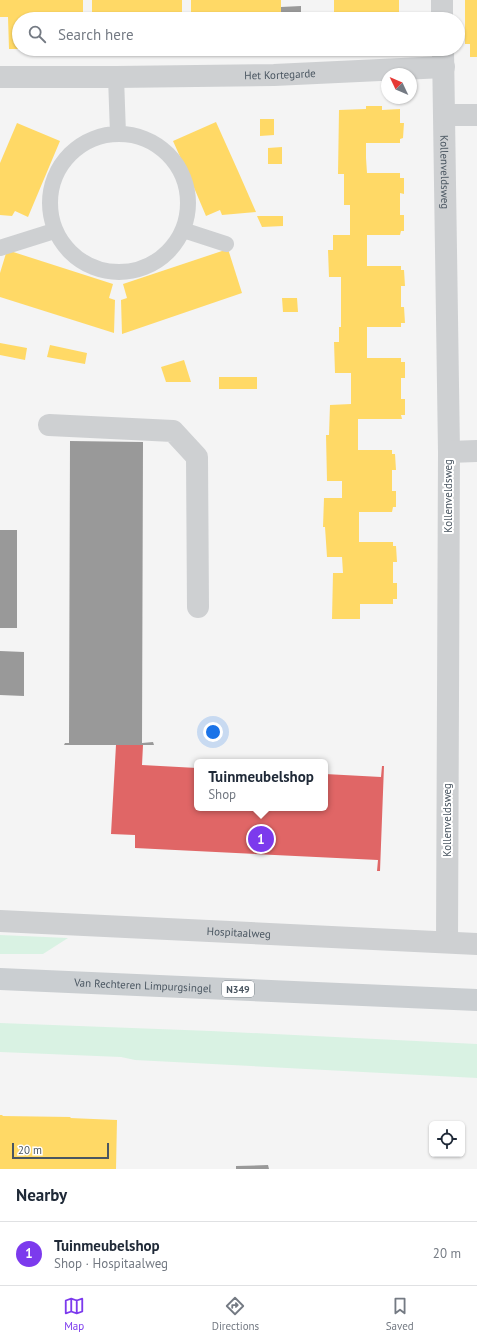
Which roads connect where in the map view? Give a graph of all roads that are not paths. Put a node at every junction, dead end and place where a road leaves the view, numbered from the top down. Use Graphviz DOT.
graph roads {
  1 [pos="442,0"];
  2 [pos="442,12"];
  3 [pos="443,58"];
  4 [pos="0,77"];
  5 [pos="116,77"];
  6 [pos="445,115"];
  7 [pos="477,115"];
  8 [pos="118,134"];
  9 [pos="183,230"];
  10 [pos="54,231"];
  11 [pos="226,244"];
  12 [pos="0,248"];
  13 [pos="49,425"];
  14 [pos="449,452"];
  15 [pos="477,452"];
  16 [pos="198,607"];
  17 [pos="0,921"];
  18 [pos="447,942"];
  19 [pos="477,944"];
  20 [pos="0,979"];
  21 [pos="477,1000"];
  1 -- 2 [label="street"];
  3 -- 5 [label="street, Het Kortegarde"];
  3 -- 6 [label="street, Kollenveldsweg"];
  4 -- 5 [label="street, Het Kortegarde"];
  5 -- 8 [label="lane"];
  6 -- 7 [label="street"];
  6 -- 14 [label="street, Kollenveldsweg"];
  8 -- 9 [label="lane"];
  8 -- 10 [label="lane"];
  9 -- 10 [label="lane"];
  9 -- 11 [label="lane"];
  10 -- 12 [label="lane"];
  13 -- 16 [label="street"];
  14 -- 15 [label="street"];
  14 -- 18 [label="street, Kollenveldsweg"];
  17 -- 18 [label="street, Hospitaalweg"];
  18 -- 19 [label="street, Hospitaalweg"];
  20 -- 21 [label="main road, Van Rechteren Limpurgsingel / N349"];
}
